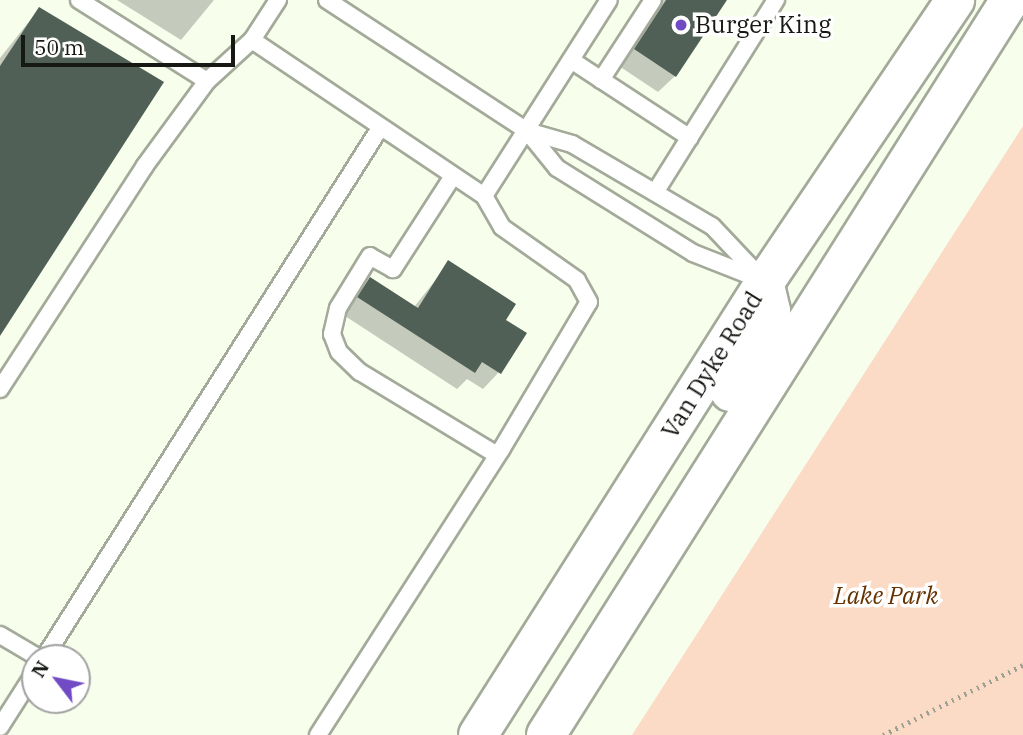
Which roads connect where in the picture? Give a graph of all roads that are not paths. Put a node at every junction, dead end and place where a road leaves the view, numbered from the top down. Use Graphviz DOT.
graph roads {
  1 [pos="79,0"];
  2 [pos="278,0"];
  3 [pos="327,0"];
  4 [pos="610,0"];
  5 [pos="653,0"];
  6 [pos="776,0"];
  7 [pos="955,0"];
  8 [pos="1010,0"];
  9 [pos="251,40"];
  10 [pos="571,60"];
  11 [pos="601,80"];
  12 [pos="206,81"];
  13 [pos="380,128"];
  14 [pos="527,131"];
  15 [pos="690,138"];
  16 [pos="453,176"];
  17 [pos="656,191"];
  18 [pos="484,196"];
  19 [pos="765,282"];
  20 [pos="0,389"];
  21 [pos="497,455"];
  22 [pos="0,635"];
  23 [pos="50,644"];
  24 [pos="21,647"];
  25 [pos="21,694"];
  26 [pos="0,727"];
  27 [pos="318,735"];
  28 [pos="478,735"];
  29 [pos="530,735"];
  30 [pos="546,735"];
  1 -- 12 [label="lane"];
  2 -- 9 [label="lane"];
  3 -- 14 [label="lane"];
  4 -- 10 [label="lane"];
  5 -- 11 [label="lane"];
  6 -- 15 [label="lane"];
  7 -- 19 [label="main road, Van Dyke Road"];
  8 -- 30 [label="main road"];
  9 -- 12 [label="lane"];
  9 -- 13 [label="lane"];
  10 -- 11 [label="lane"];
  10 -- 14 [label="lane"];
  11 -- 15 [label="lane"];
  12 -- 20 [label="lane"];
  13 -- 16 [label="lane"];
  13 -- 23 [label="lane"];
  14 -- 17 [label="lane"];
  14 -- 18 [label="lane"];
  14 -- 19 [label="lane"];
  15 -- 17 [label="lane"];
  16 -- 18 [label="lane"];
  16 -- 21 [label="lane"];
  17 -- 19 [label="lane"];
  18 -- 21 [label="lane"];
  19 -- 28 [label="main road, Van Dyke Road"];
  19 -- 29 [label="main road"];
  21 -- 27 [label="lane"];
  22 -- 24 [label="lane"];
  25 -- 26 [label="lane"];
}
